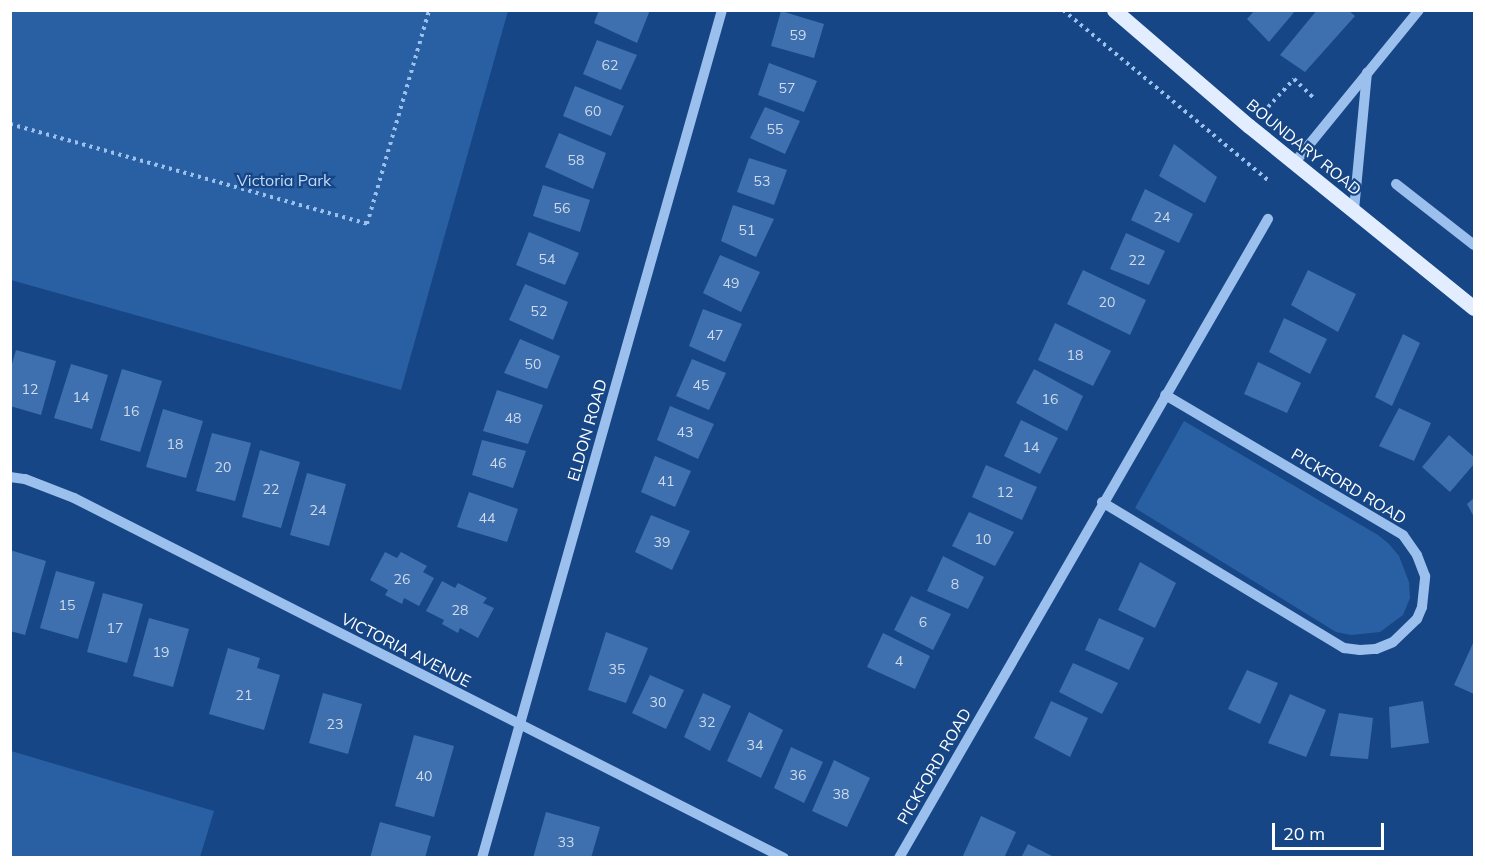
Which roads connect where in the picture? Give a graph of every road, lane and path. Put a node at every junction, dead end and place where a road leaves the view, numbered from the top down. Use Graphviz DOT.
graph roads {
  1 [pos="429,10"];
  2 [pos="722,10"];
  3 [pos="1063,10"];
  4 [pos="1114,10"];
  5 [pos="1419,10"];
  6 [pos="1367,73"];
  7 [pos="1334,116"];
  8 [pos="10,124"];
  9 [pos="1249,126"];
  10 [pos="1295,162"];
  11 [pos="1396,184"];
  12 [pos="1354,210"];
  13 [pos="1268,219"];
  14 [pos="1474,245"];
  15 [pos="1474,308"];
  16 [pos="1165,395"];
  17 [pos="10,477"];
  18 [pos="1102,502"];
  19 [pos="520,724"];
  20 [pos="482,858"];
  21 [pos="784,858"];
  22 [pos="899,858"];
  1 -- 8 [label="path"];
  2 -- 19 [label="street, ELDON ROAD"];
  3 -- 9 [label="path"];
  4 -- 9 [label="main road, BOUNDARY ROAD"];
  5 -- 6 [label="street"];
  6 -- 7 [label="street"];
  6 -- 12 [label="street"];
  7 -- 9 [label="path"];
  7 -- 10 [label="street"];
  9 -- 10 [label="main road, BOUNDARY ROAD"];
  10 -- 12 [label="main road, BOUNDARY ROAD"];
  11 -- 14 [label="street"];
  12 -- 15 [label="main road, BOUNDARY ROAD"];
  13 -- 16 [label="street, PICKFORD ROAD"];
  16 -- 18 [label="street, PICKFORD ROAD"];
  16 -- 18 [label="street, PICKFORD ROAD"];
  17 -- 19 [label="street, VICTORIA AVENUE"];
  18 -- 22 [label="street, PICKFORD ROAD"];
  19 -- 20 [label="street, ELDON ROAD"];
  19 -- 21 [label="street, VICTORIA AVENUE"];
}
